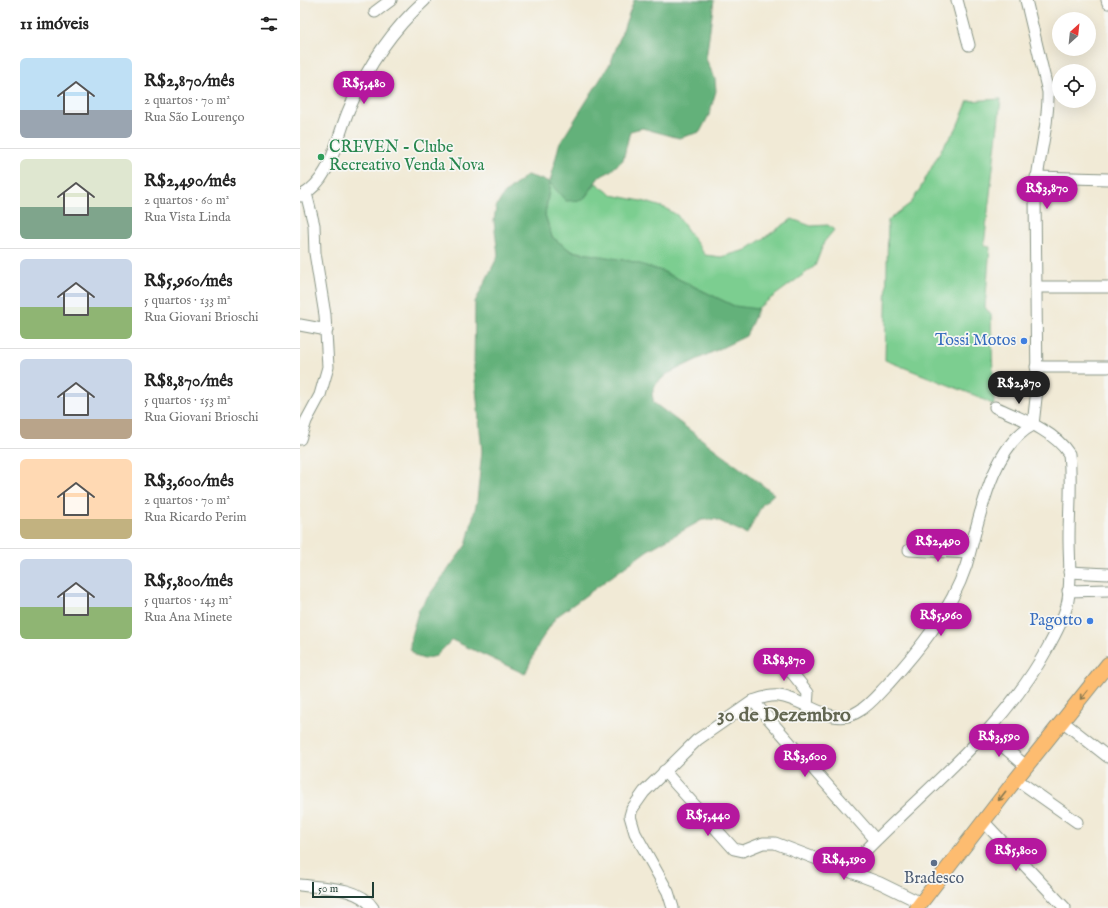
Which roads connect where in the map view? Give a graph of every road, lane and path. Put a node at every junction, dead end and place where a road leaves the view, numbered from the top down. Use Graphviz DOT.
graph roads {
  1 [pos="391,0"];
  2 [pos="425,0"];
  3 [pos="958,0"];
  4 [pos="1026,0"];
  5 [pos="1107,0"];
  6 [pos="1108,3"];
  7 [pos="375,12"];
  8 [pos="969,45"];
  9 [pos="1036,177"];
  10 [pos="1108,179"];
  11 [pos="303,195"];
  12 [pos="1036,287"];
  13 [pos="1108,287"];
  14 [pos="300,325"];
  15 [pos="327,330"];
  16 [pos="1036,367"];
  17 [pos="1108,367"];
  18 [pos="995,407"];
  19 [pos="1033,425"];
  20 [pos="300,438"];
  21 [pos="909,550"];
  22 [pos="969,554"];
  23 [pos="1069,572"];
  24 [pos="1108,574"];
  25 [pos="1108,590"];
  26 [pos="1068,591"];
  27 [pos="762,659"];
  28 [pos="1108,664"];
  29 [pos="752,701"];
  30 [pos="807,707"];
  31 [pos="1062,721"];
  32 [pos="986,732"];
  33 [pos="1108,757"];
  34 [pos="1026,766"];
  35 [pos="664,771"];
  36 [pos="1016,779"];
  37 [pos="983,821"];
  38 [pos="1077,822"];
  39 [pos="875,839"];
  40 [pos="847,870"];
  41 [pos="300,885"];
  42 [pos="919,905"];
  43 [pos="373,908"];
  44 [pos="673,908"];
  45 [pos="1065,908"];
  1 -- 7 [label="street"];
  2 -- 11 [label="street"];
  3 -- 8 [label="street"];
  4 -- 9 [label="street"];
  5 -- 6 [label="street"];
  9 -- 10 [label="street"];
  9 -- 12 [label="street"];
  11 -- 15 [label="street"];
  12 -- 13 [label="street"];
  12 -- 16 [label="street"];
  14 -- 15 [label="street"];
  15 -- 20 [label="street"];
  16 -- 17 [label="street"];
  16 -- 19 [label="street"];
  18 -- 19 [label="street"];
  19 -- 22 [label="street"];
  19 -- 23 [label="street"];
  21 -- 22 [label="street"];
  22 -- 30 [label="street"];
  23 -- 24 [label="street"];
  23 -- 26 [label="street"];
  25 -- 26 [label="street"];
  26 -- 32 [label="street"];
  27 -- 30 [label="street"];
  28 -- 31 [label="main road, one-way"];
  29 -- 30 [label="street"];
  29 -- 35 [label="street"];
  29 -- 39 [label="street"];
  31 -- 33 [label="street"];
  31 -- 34 [label="main road"];
  32 -- 34 [label="street"];
  32 -- 39 [label="street"];
  34 -- 36 [label="main road"];
  35 -- 40 [label="street"];
  35 -- 44 [label="street"];
  36 -- 37 [label="main road, one-way"];
  36 -- 38 [label="street"];
  37 -- 42 [label="main road"];
  37 -- 45 [label="street"];
  39 -- 40 [label="street"];
  40 -- 42 [label="street"];
  41 -- 43 [label="street"];
}
